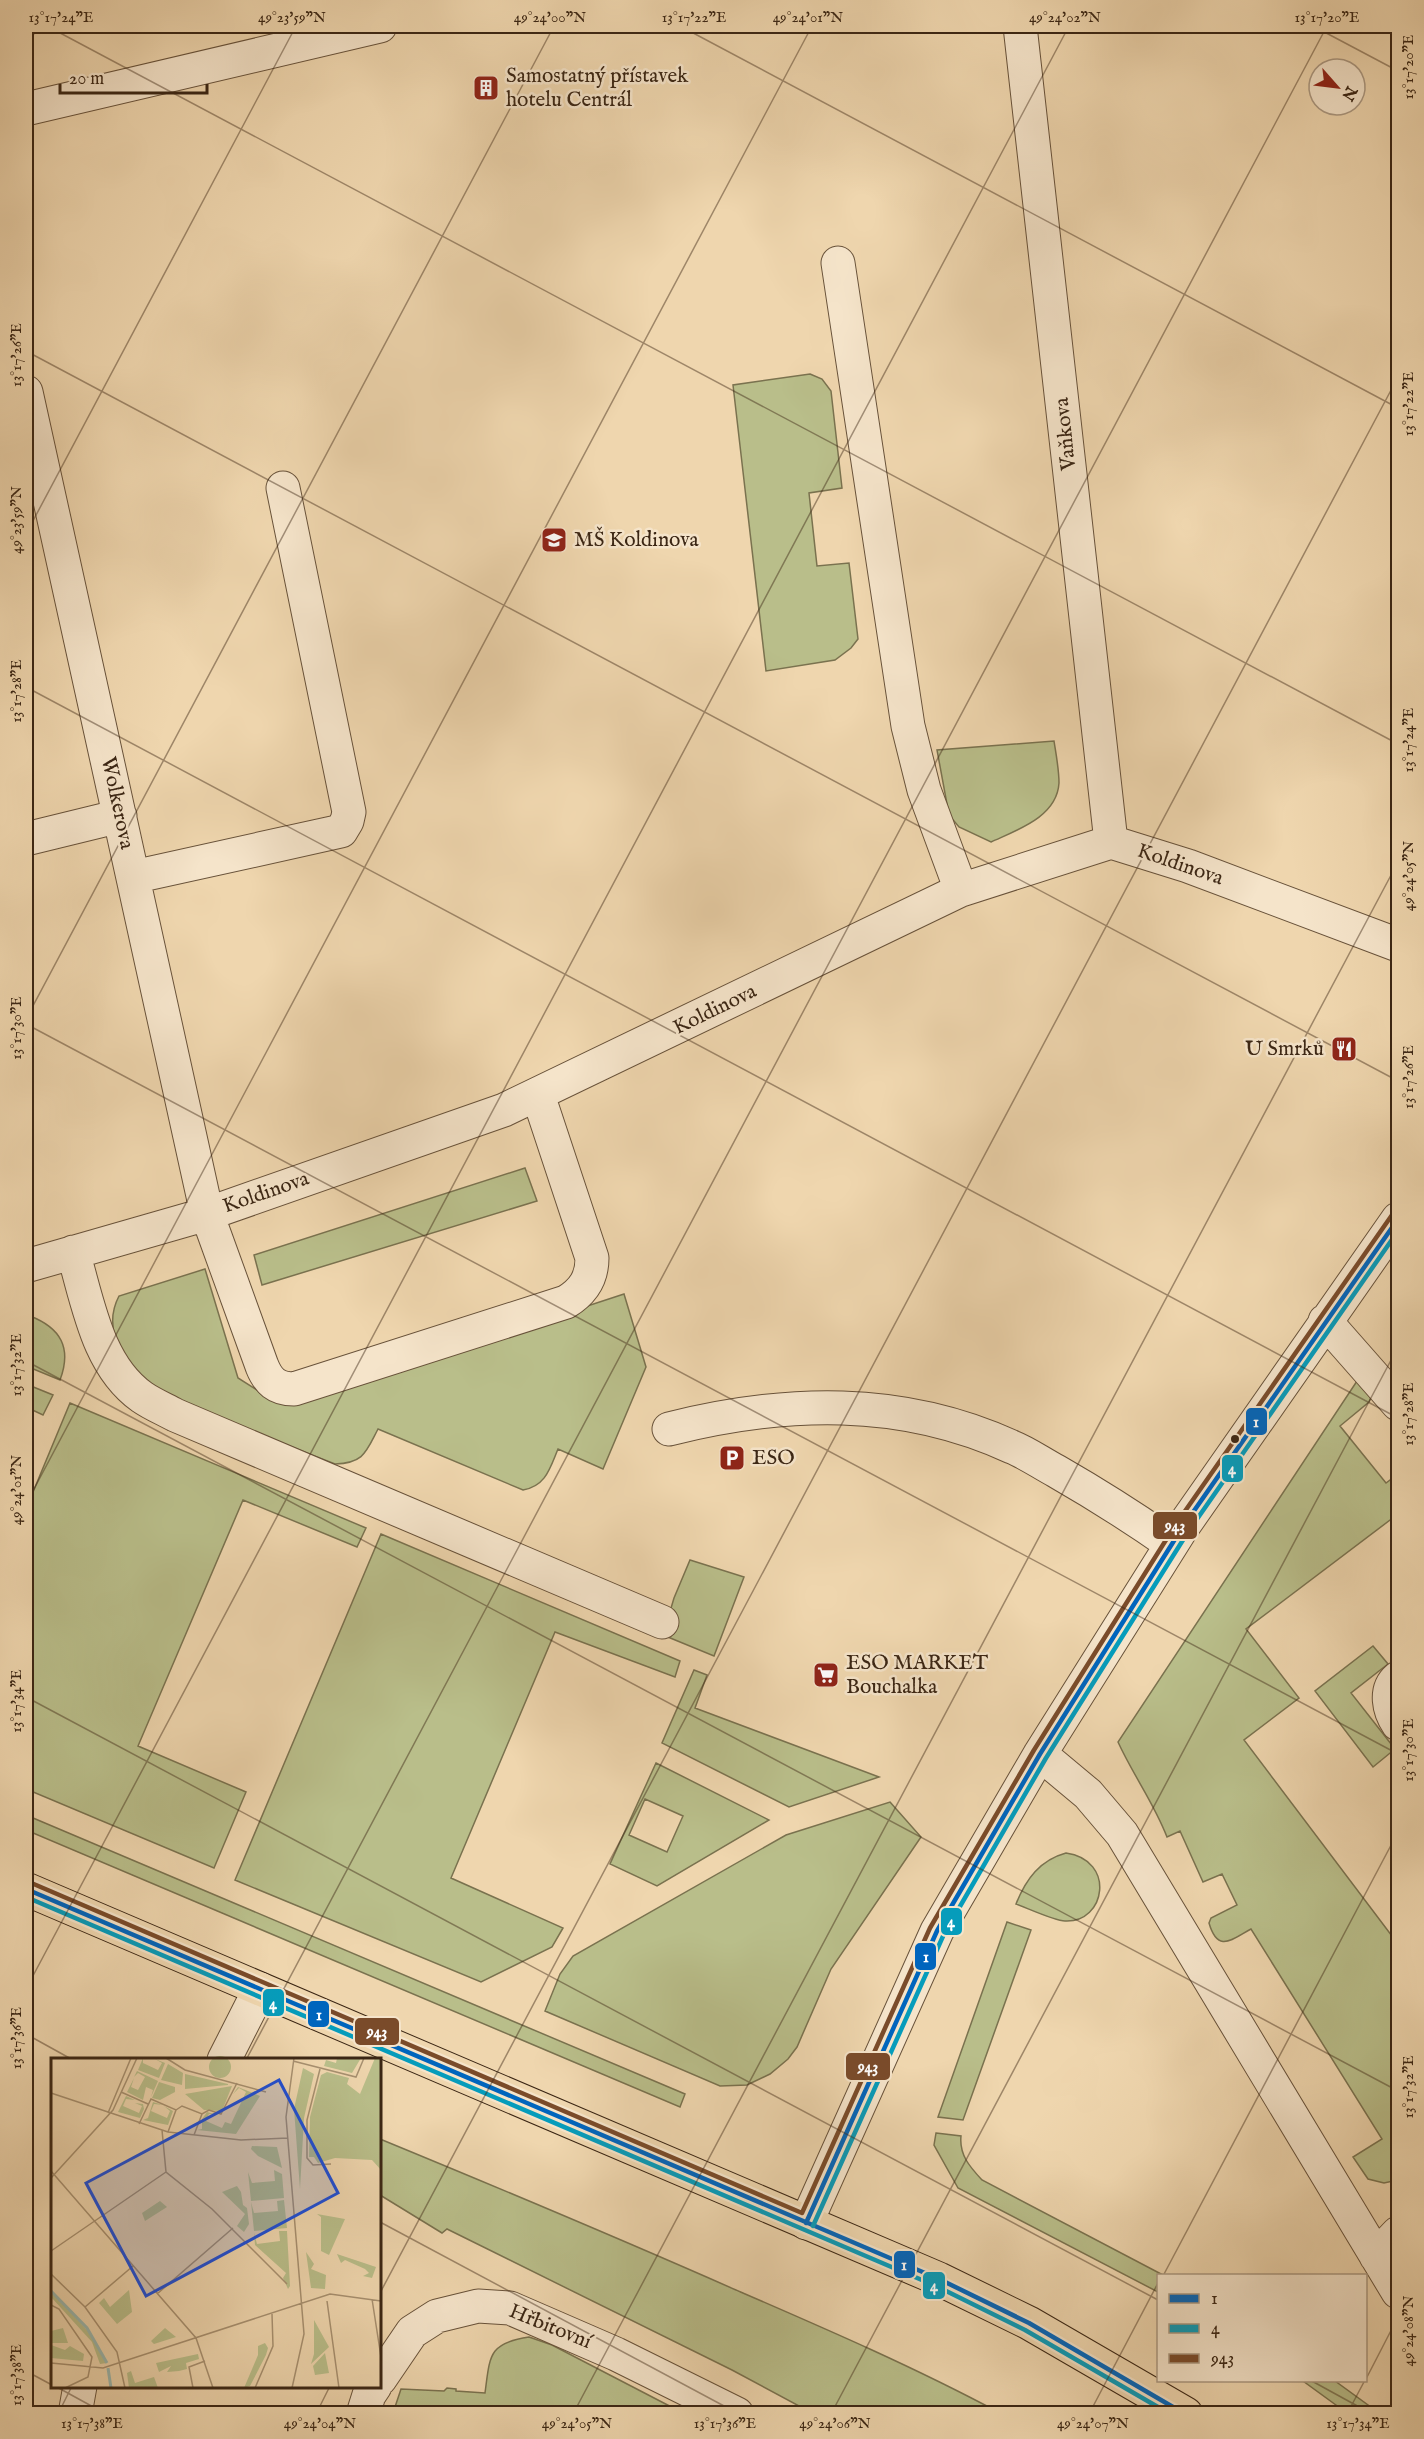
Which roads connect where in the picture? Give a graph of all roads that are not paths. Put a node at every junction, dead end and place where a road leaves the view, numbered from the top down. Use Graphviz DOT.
graph roads {
  1 [pos="1020,26"];
  2 [pos="361,28"];
  3 [pos="26,109"];
  4 [pos="838,263"];
  5 [pos="26,392"];
  6 [pos="283,488"];
  7 [pos="120,816"];
  8 [pos="26,839"];
  9 [pos="1111,842"];
  10 [pos="133,876"];
  11 [pos="961,890"];
  12 [pos="1398,945"];
  13 [pos="538,1095"];
  14 [pos="207,1214"];
  15 [pos="1398,1219"];
  16 [pos="73,1252"];
  17 [pos="26,1266"];
  18 [pos="1325,1322"];
  19 [pos="1398,1404"];
  20 [pos="669,1429"];
  21 [pos="1172,1544"];
  22 [pos="662,1622"];
  23 [pos="1398,1678"];
  24 [pos="1398,1724"];
  25 [pos="1041,1754"];
  26 [pos="26,1889"];
  27 [pos="260,1989"];
  28 [pos="225,2058"];
  29 [pos="806,2223"];
  30 [pos="1387,2244"];
  31 [pos="1398,2292"];
  32 [pos="381,2378"];
  33 [pos="80,2388"];
  34 [pos="374,2388"];
  35 [pos="75,2414"];
  36 [pos="363,2414"];
  37 [pos="737,2414"];
  38 [pos="1186,2414"];
  1 -- 9 [label="street, Vaňkova"];
  2 -- 3 [label="street"];
  4 -- 11 [label="street"];
  5 -- 7 [label="street, Wolkerova"];
  6 -- 10 [label="street"];
  7 -- 8 [label="street"];
  7 -- 10 [label="street, Wolkerova"];
  9 -- 11 [label="street, Koldinova"];
  9 -- 12 [label="street, Koldinova"];
  10 -- 14 [label="street, Wolkerova"];
  11 -- 13 [label="street, Koldinova"];
  13 -- 14 [label="street, Koldinova"];
  13 -- 14 [label="street, Wolkerova"];
  14 -- 16 [label="street, Koldinova"];
  15 -- 18 [label="street"];
  16 -- 17 [label="street, Koldinova"];
  16 -- 22 [label="street"];
  18 -- 19 [label="street"];
  18 -- 21 [label="street"];
  20 -- 21 [label="street"];
  21 -- 25 [label="street"];
  23 -- 24 [label="street"];
  25 -- 29 [label="street"];
  25 -- 30 [label="street"];
  26 -- 27 [label="main road"];
  27 -- 28 [label="street"];
  27 -- 29 [label="main road"];
  29 -- 38 [label="main road"];
  30 -- 31 [label="street"];
  32 -- 37 [label="street, Hřbitovní"];
  33 -- 35 [label="street"];
  34 -- 36 [label="street"];
}
